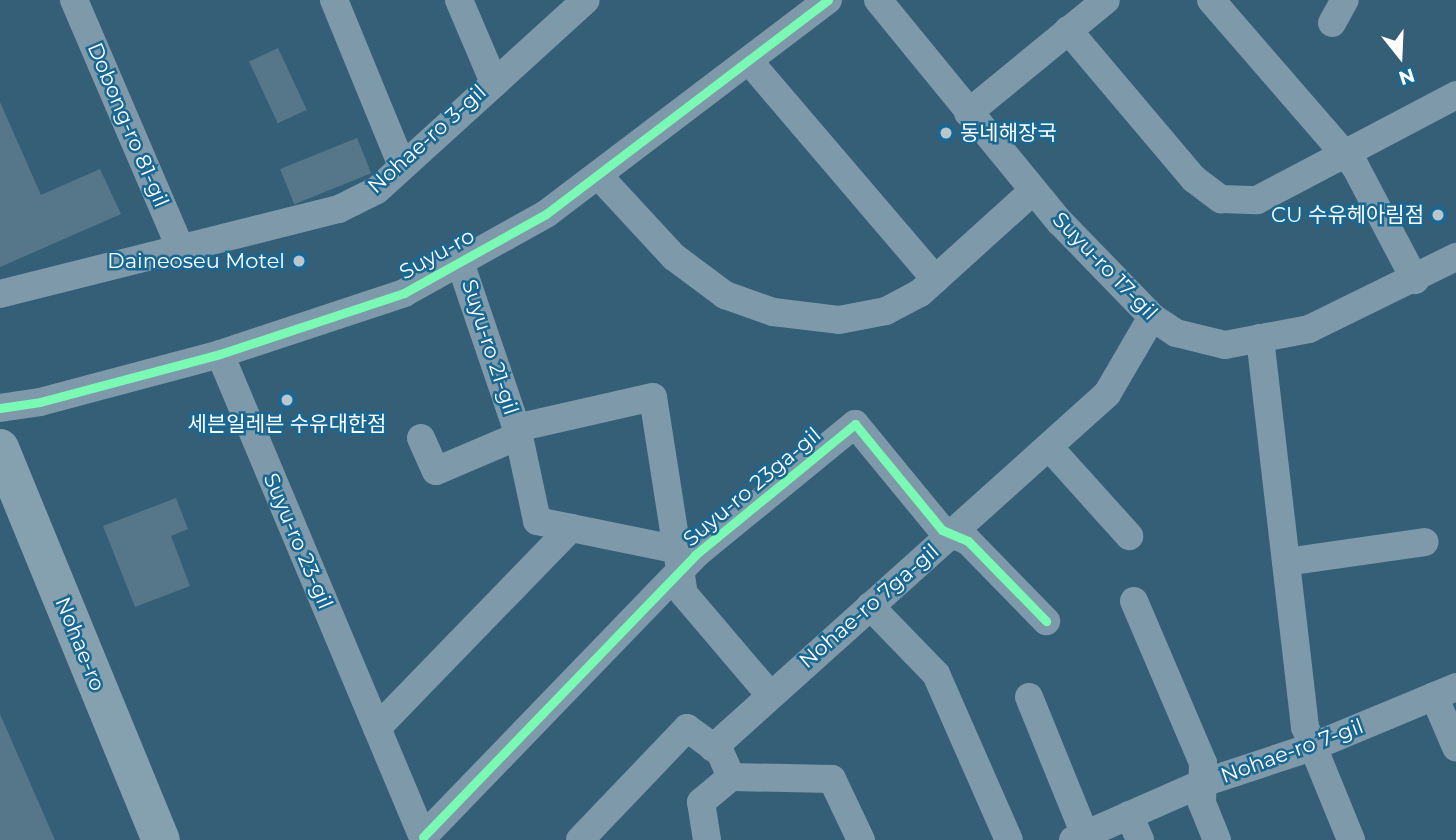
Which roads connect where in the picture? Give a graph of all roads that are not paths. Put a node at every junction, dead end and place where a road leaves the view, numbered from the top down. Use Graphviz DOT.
graph roads {
  1 [pos="74,0"];
  2 [pos="334,0"];
  3 [pos="459,0"];
  4 [pos="586,0"];
  5 [pos="828,0"];
  6 [pos="878,0"];
  7 [pos="1106,0"];
  8 [pos="1211,0"];
  9 [pos="1068,30"];
  10 [pos="749,61"];
  11 [pos="493,80"];
  12 [pos="1456,95"];
  13 [pos="968,113"];
  14 [pos="1345,154"];
  15 [pos="402,166"];
  16 [pos="598,175"];
  17 [pos="1034,191"];
  18 [pos="181,250"];
  19 [pos="1456,257"];
  20 [pos="460,262"];
  21 [pos="935,279"];
  22 [pos="1415,280"];
  23 [pos="0,295"];
  24 [pos="1152,317"];
  25 [pos="1260,338"];
  26 [pos="220,354"];
  27 [pos="0,408"];
  28 [pos="518,432"];
  29 [pos="421,438"];
  30 [pos="1049,447"];
  31 [pos="0,448"];
  32 [pos="571,528"];
  33 [pos="951,535"];
  34 [pos="1129,536"];
  35 [pos="1426,542"];
  36 [pos="680,560"];
  37 [pos="1286,562"];
  38 [pos="1134,601"];
  39 [pos="870,606"];
  40 [pos="1046,621"];
  41 [pos="1445,692"];
  42 [pos="769,694"];
  43 [pos="1028,697"];
  44 [pos="377,729"];
  45 [pos="1312,747"];
  46 [pos="1456,747"];
  47 [pos="713,748"];
  48 [pos="731,777"];
  49 [pos="1203,783"];
  50 [pos="1135,828"];
  51 [pos="1079,837"];
  52 [pos="423,838"];
  53 [pos="161,840"];
  54 [pos="580,840"];
  55 [pos="707,840"];
  56 [pos="861,840"];
  57 [pos="1009,840"];
  58 [pos="1217,840"];
  59 [pos="1352,840"];
  1 -- 18 [label="street, Dobong-ro 81-gil"];
  2 -- 15 [label="street"];
  3 -- 11 [label="street"];
  4 -- 11 [label="street, Nohae-ro 3-gil"];
  5 -- 10 [label="street, Suyu-ro"];
  6 -- 13 [label="street, Suyu-ro 17-gil"];
  7 -- 9 [label="street"];
  8 -- 14 [label="street"];
  9 -- 13 [label="street"];
  9 -- 14 [label="street"];
  10 -- 16 [label="street, Suyu-ro"];
  10 -- 21 [label="street"];
  11 -- 15 [label="street, Nohae-ro 3-gil"];
  12 -- 14 [label="street"];
  13 -- 17 [label="street, Suyu-ro 17-gil"];
  14 -- 22 [label="street"];
  15 -- 18 [label="street, Nohae-ro 3-gil"];
  16 -- 20 [label="street, Suyu-ro"];
  16 -- 21 [label="street"];
  17 -- 21 [label="street"];
  17 -- 24 [label="street, Suyu-ro 17-gil"];
  18 -- 23 [label="street, Nohae-ro 3-gil"];
  19 -- 22 [label="street, Suyu-ro 17-gil"];
  20 -- 26 [label="street, Suyu-ro"];
  20 -- 28 [label="street, Suyu-ro 21-gil"];
  22 -- 25 [label="street, Suyu-ro 17-gil"];
  24 -- 25 [label="street, Suyu-ro 17-gil"];
  24 -- 30 [label="street, Nohae-ro 7ga-gil"];
  25 -- 37 [label="street"];
  26 -- 27 [label="street, Suyu-ro"];
  26 -- 44 [label="street, Suyu-ro 23-gil"];
  28 -- 29 [label="street, Suyu-ro 21-gil"];
  28 -- 32 [label="street, Suyu-ro 21-gil"];
  28 -- 36 [label="street, Suyu-ro 21-gil"];
  30 -- 33 [label="street, Nohae-ro 7ga-gil"];
  30 -- 34 [label="street"];
  31 -- 53 [label="main road, Nohae-ro"];
  32 -- 36 [label="street, Suyu-ro 21-gil"];
  32 -- 44 [label="street"];
  33 -- 36 [label="street, Suyu-ro 23ga-gil"];
  33 -- 39 [label="street, Nohae-ro 7ga-gil"];
  33 -- 40 [label="street, Suyu-ro 23ga-gil"];
  35 -- 37 [label="street"];
  36 -- 42 [label="street, Suyu-ro 21-gil"];
  36 -- 52 [label="street, Suyu-ro 23ga-gil"];
  37 -- 45 [label="street"];
  38 -- 49 [label="street"];
  39 -- 42 [label="street, Nohae-ro 7ga-gil"];
  39 -- 57 [label="street"];
  41 -- 45 [label="street, Nohae-ro 7-gil"];
  41 -- 46 [label="street"];
  42 -- 47 [label="street, Nohae-ro 7ga-gil"];
  43 -- 51 [label="street, Nohae-ro 7-gil"];
  44 -- 52 [label="street, Suyu-ro 23-gil"];
  45 -- 49 [label="street, Nohae-ro 7-gil"];
  45 -- 59 [label="street"];
  47 -- 48 [label="street"];
  47 -- 54 [label="street"];
  48 -- 55 [label="street"];
  48 -- 56 [label="street"];
  49 -- 50 [label="street, Nohae-ro 7-gil"];
  49 -- 58 [label="street"];
  50 -- 51 [label="street, Nohae-ro 7-gil"];
}
